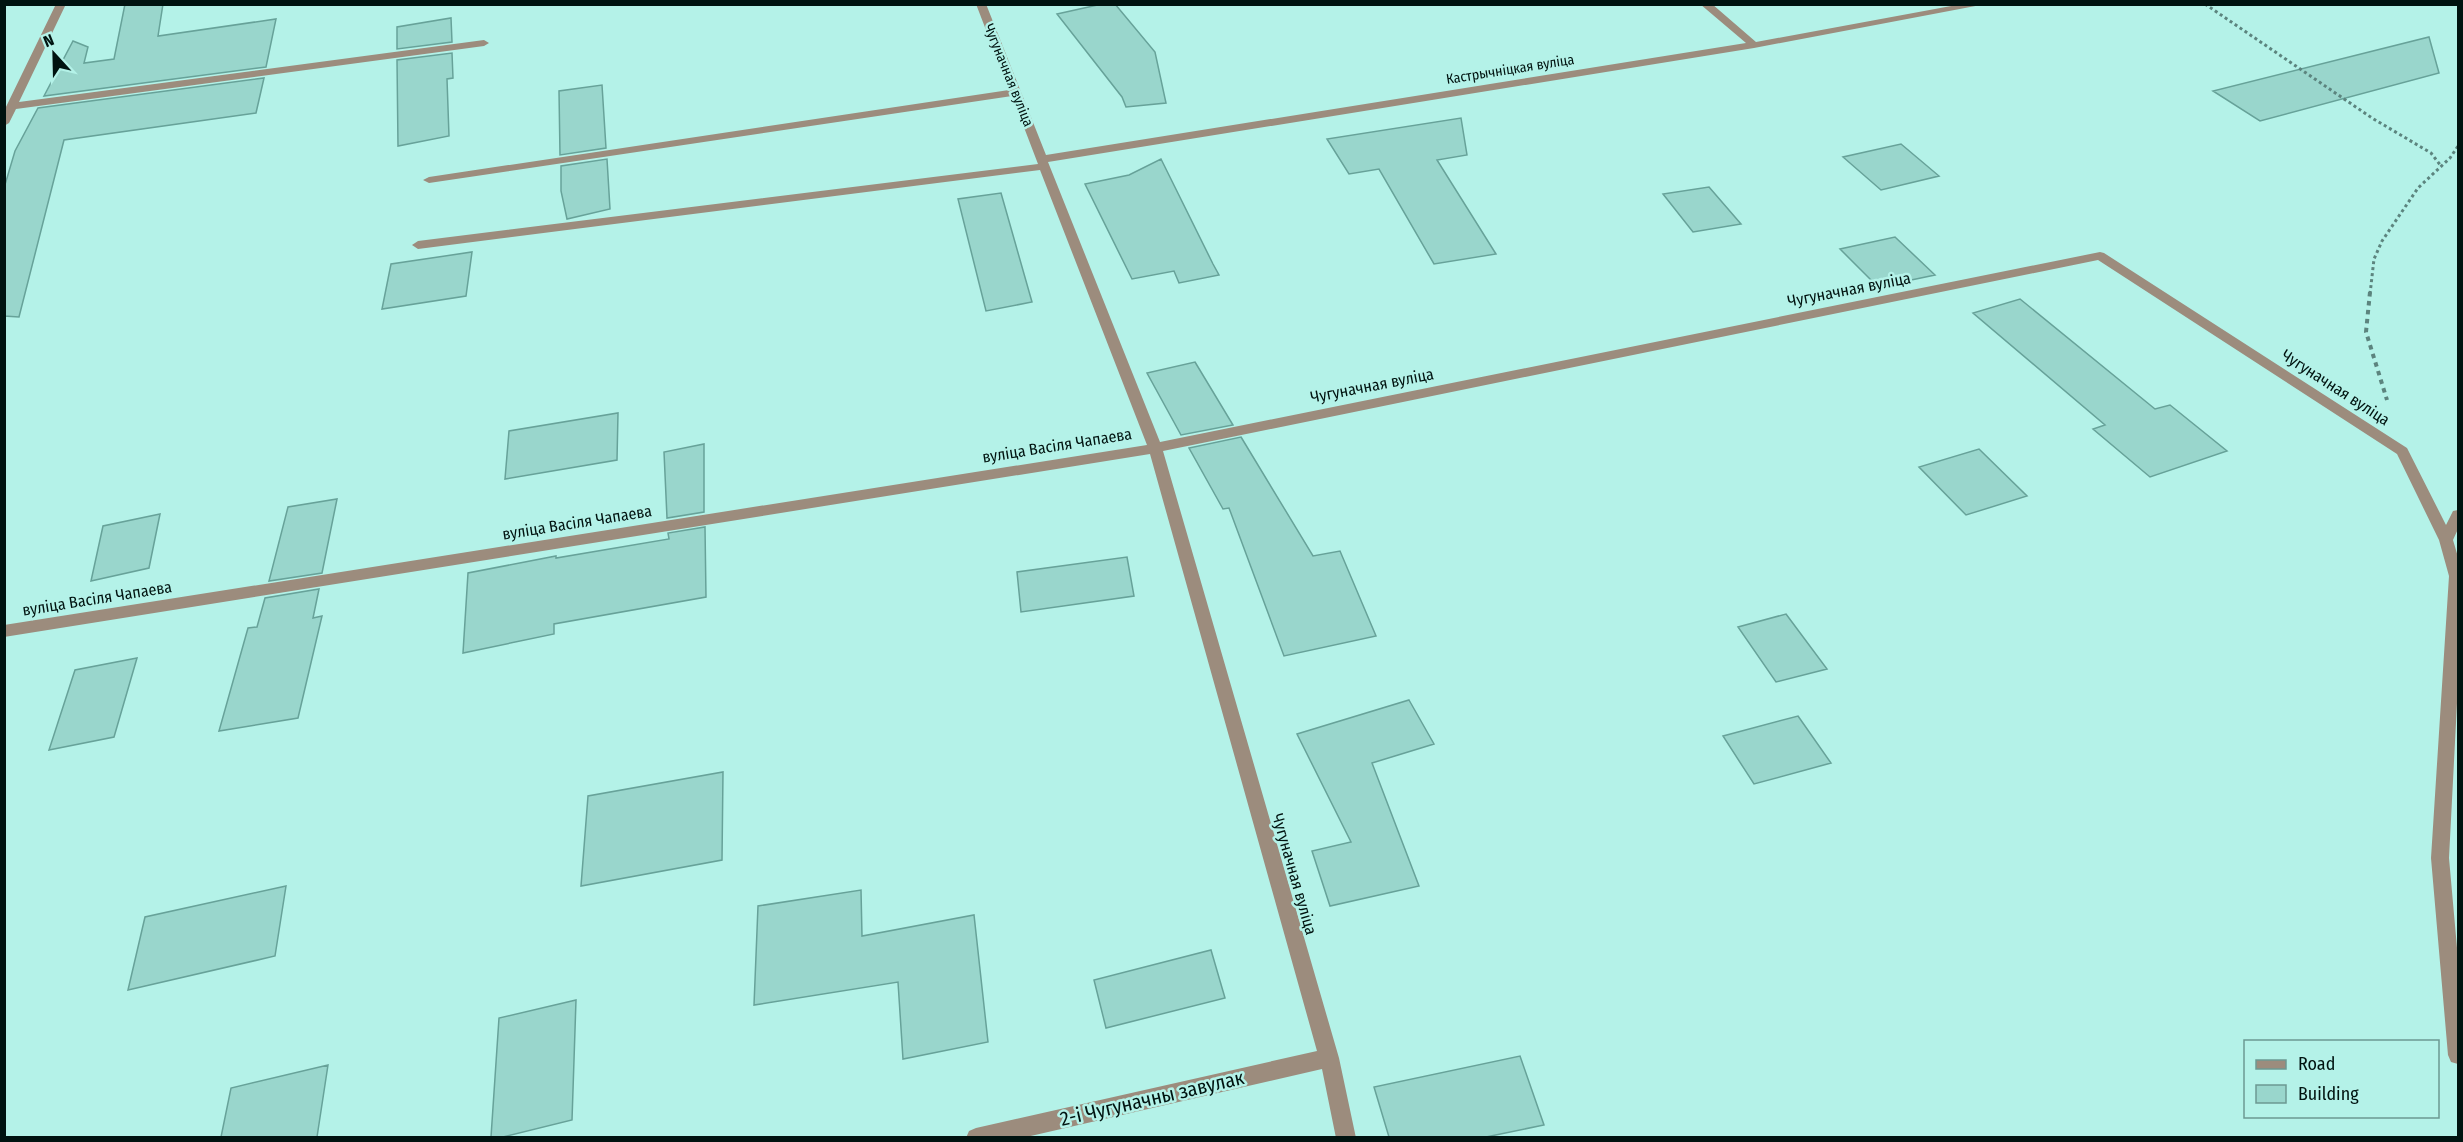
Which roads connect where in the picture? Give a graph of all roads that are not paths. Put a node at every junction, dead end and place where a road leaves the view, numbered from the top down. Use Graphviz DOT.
graph roads {
  1 [pos="61,4"];
  2 [pos="981,4"];
  3 [pos="1705,4"];
  4 [pos="1974,5"];
  5 [pos="484,43"];
  6 [pos="1754,45"];
  7 [pos="21,91"];
  8 [pos="1015,92"];
  9 [pos="4,93"];
  10 [pos="13,106"];
  11 [pos="4,123"];
  12 [pos="1044,162"];
  13 [pos="429,180"];
  14 [pos="418,245"];
  15 [pos="1155,448"];
  16 [pos="2458,515"];
  17 [pos="2446,540"];
  18 [pos="4,631"];
  19 [pos="2458,1055"];
  20 [pos="1329,1058"];
  21 [pos="976,1137"];
  22 [pos="1346,1137"];
  1 -- 7 [label="street"];
  2 -- 8 [label="street, Чугуначная вуліца"];
  3 -- 6 [label="street"];
  4 -- 6 [label="street, Кастрычніцкая вуліца"];
  5 -- 10 [label="street"];
  6 -- 12 [label="street, Кастрычніцкая вуліца"];
  7 -- 9 [label="street"];
  7 -- 10 [label="street"];
  8 -- 12 [label="street, Чугуначная вуліца"];
  8 -- 13 [label="street"];
  10 -- 11 [label="street"];
  12 -- 14 [label="street, Кастрычніцкая вуліца"];
  12 -- 15 [label="street, Чугуначная вуліца"];
  15 -- 17 [label="street, Чугуначная вуліца"];
  15 -- 18 [label="street, вуліца Васіля Чапаева"];
  15 -- 20 [label="street, Чугуначная вуліца"];
  16 -- 17 [label="street"];
  17 -- 19 [label="street"];
  20 -- 21 [label="street, 2-і Чугуначны завулак"];
  20 -- 22 [label="street, Чугуначная вуліца"];
}
